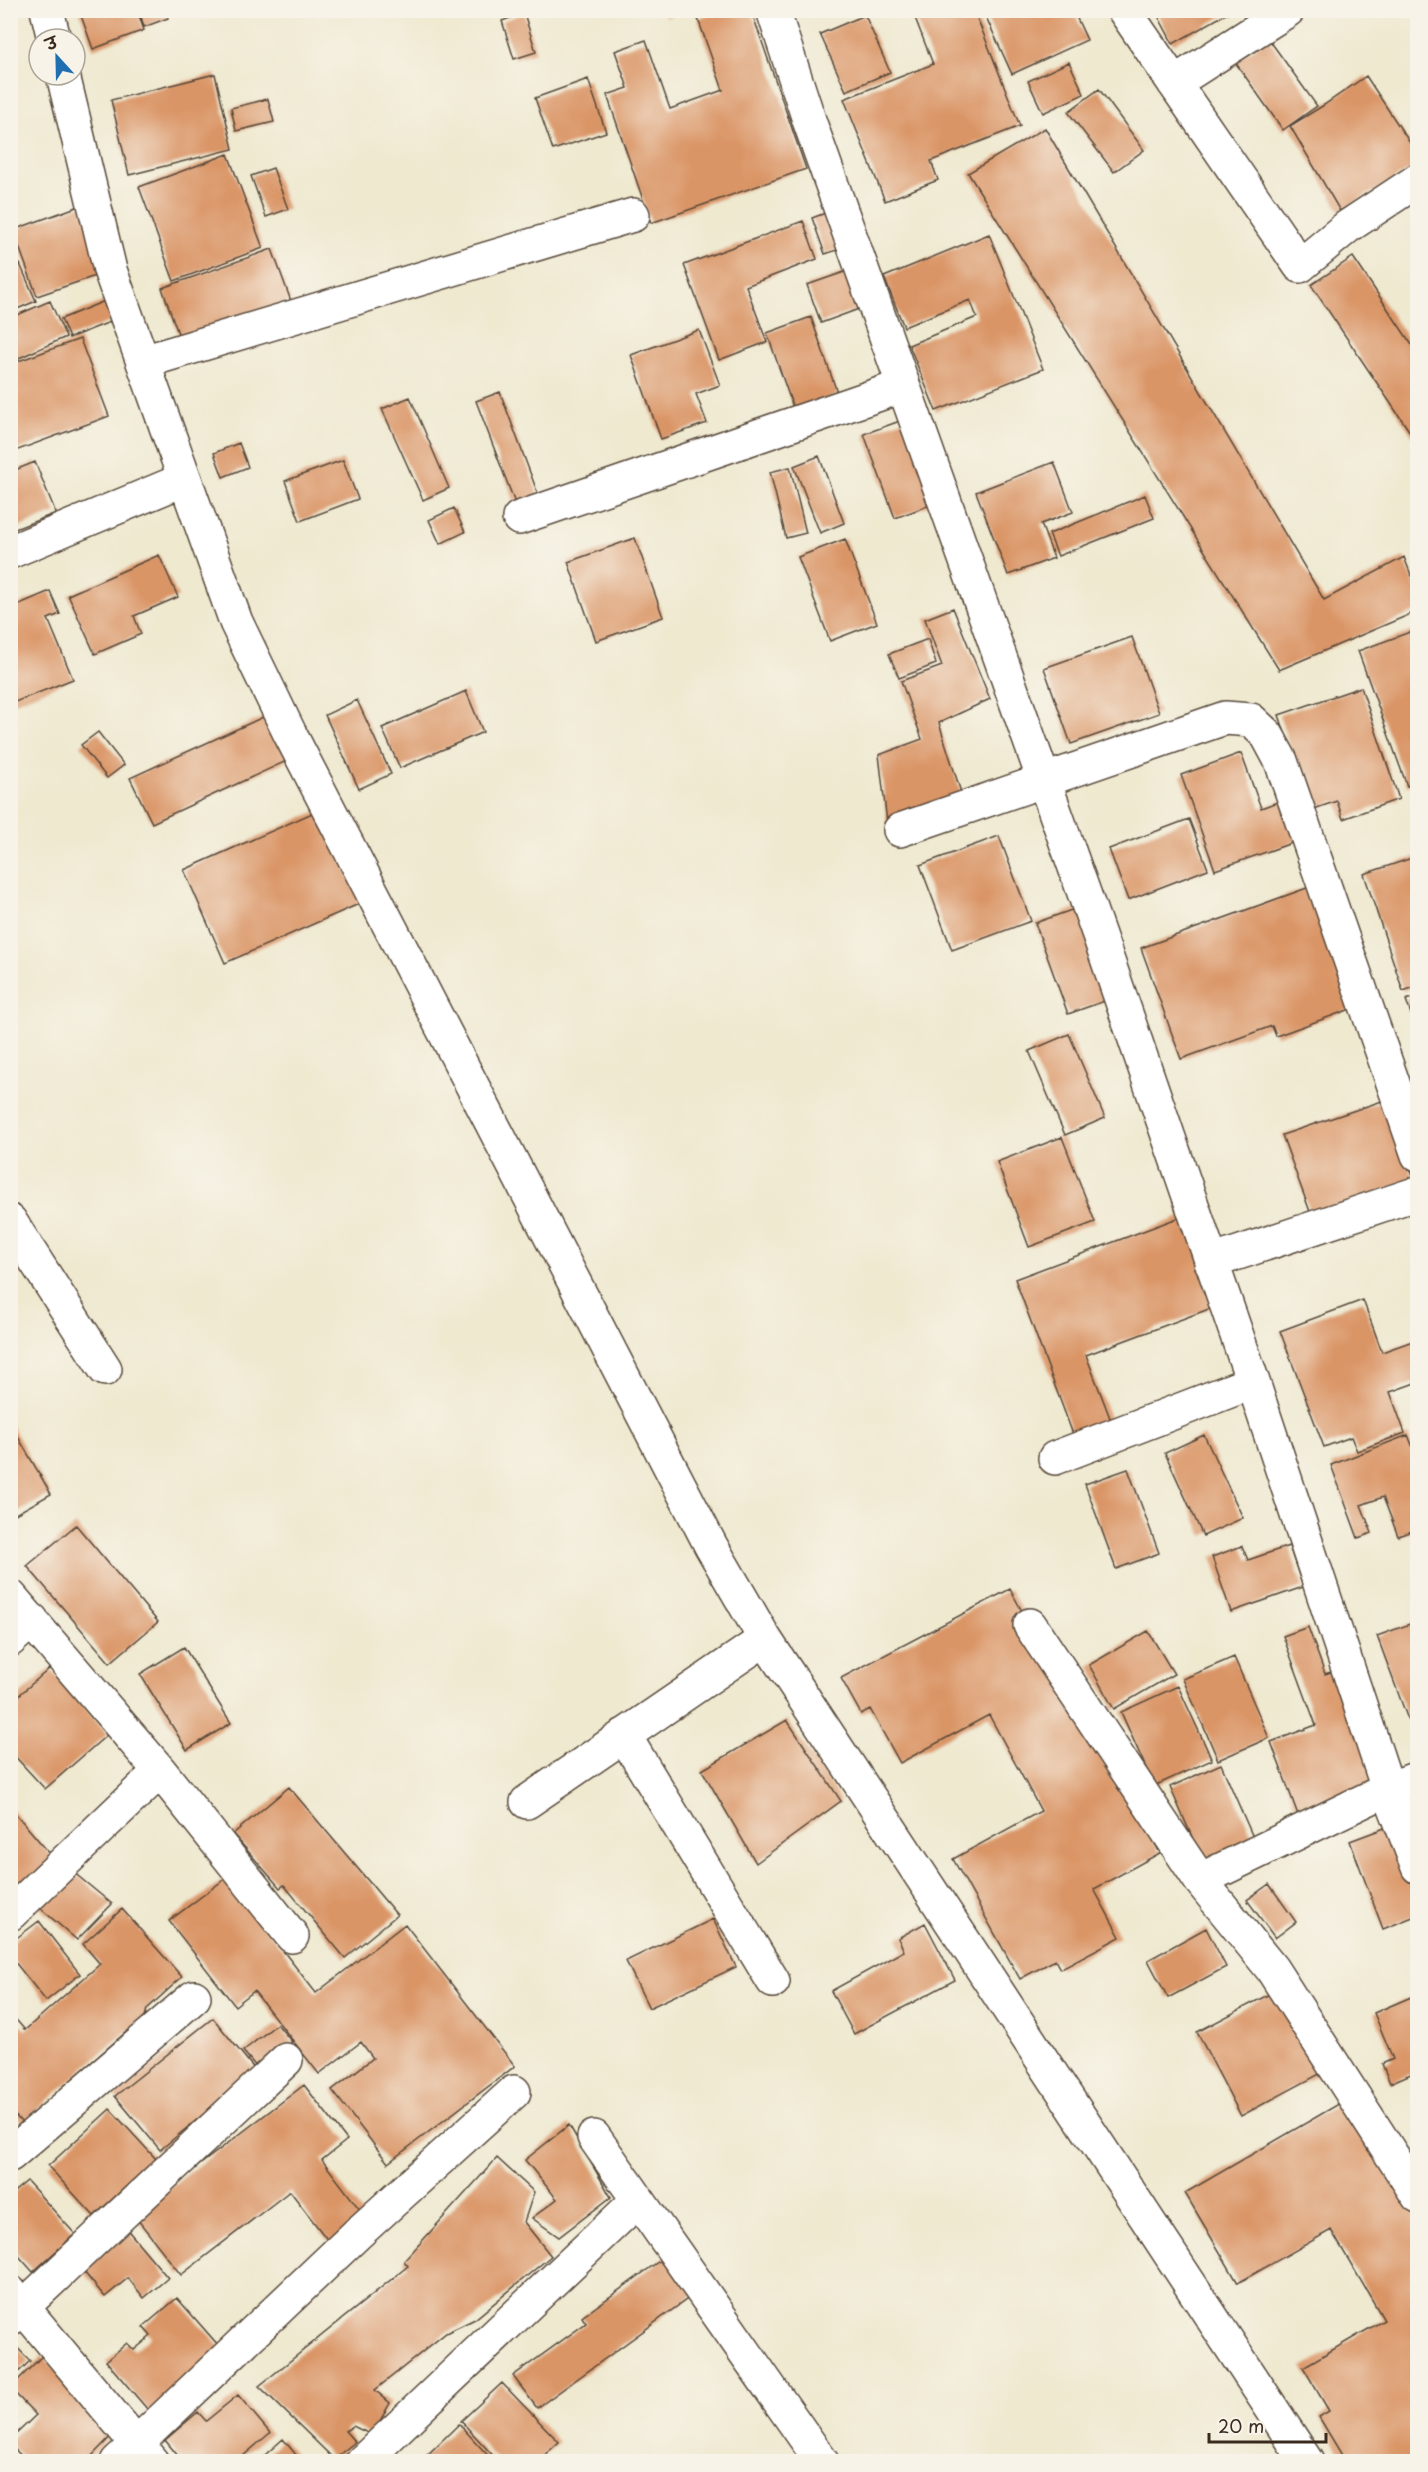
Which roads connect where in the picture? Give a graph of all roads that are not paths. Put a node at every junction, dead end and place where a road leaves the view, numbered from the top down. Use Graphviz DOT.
graph roads {
  1 [pos="47,10"];
  2 [pos="773,10"];
  3 [pos="1124,10"];
  4 [pos="1288,10"];
  5 [pos="51,27"];
  6 [pos="1174,83"];
  7 [pos="66,87"];
  8 [pos="1418,180"];
  9 [pos="633,215"];
  10 [pos="143,362"];
  11 [pos="903,386"];
  12 [pos="185,479"];
  13 [pos="519,518"];
  14 [pos="10,552"];
  15 [pos="1044,780"];
  16 [pos="900,830"];
  17 [pos="1409,1105"];
  18 [pos="1418,1155"];
  19 [pos="1418,1193"];
  20 [pos="10,1221"];
  21 [pos="1211,1262"];
  22 [pos="105,1369"];
  23 [pos="1253,1382"];
  24 [pos="1055,1458"];
  25 [pos="10,1596"];
  26 [pos="1030,1625"];
  27 [pos="21,1630"];
  28 [pos="765,1639"];
  29 [pos="624,1736"];
  30 [pos="160,1771"];
  31 [pos="1403,1783"];
  32 [pos="527,1802"];
  33 [pos="1418,1867"];
  34 [pos="1200,1880"];
  35 [pos="10,1914"];
  36 [pos="292,1936"];
  37 [pos="774,1981"];
  38 [pos="194,1997"];
  39 [pos="286,2060"];
  40 [pos="514,2092"];
  41 [pos="594,2137"];
  42 [pos="10,2155"];
  43 [pos="1418,2196"];
  44 [pos="638,2200"];
  45 [pos="15,2306"];
  46 [pos="135,2455"];
  47 [pos="362,2462"];
  48 [pos="822,2462"];
  49 [pos="1307,2462"];
  1 -- 5 [label="street"];
  2 -- 11 [label="street"];
  3 -- 6 [label="street"];
  4 -- 6 [label="street"];
  6 -- 8 [label="street"];
  7 -- 10 [label="street"];
  9 -- 10 [label="street"];
  10 -- 12 [label="street"];
  11 -- 13 [label="street"];
  11 -- 15 [label="street"];
  12 -- 14 [label="street"];
  12 -- 28 [label="street"];
  15 -- 16 [label="street"];
  15 -- 17 [label="street"];
  15 -- 21 [label="street"];
  17 -- 18 [label="street"];
  19 -- 21 [label="street"];
  20 -- 22 [label="street"];
  21 -- 23 [label="street"];
  23 -- 24 [label="street"];
  23 -- 31 [label="street"];
  25 -- 27 [label="street"];
  26 -- 34 [label="street"];
  27 -- 30 [label="street"];
  28 -- 29 [label="street"];
  28 -- 49 [label="street"];
  29 -- 32 [label="street"];
  29 -- 37 [label="street"];
  30 -- 35 [label="street"];
  30 -- 36 [label="street"];
  31 -- 33 [label="street"];
  31 -- 34 [label="street"];
  34 -- 43 [label="street"];
  38 -- 42 [label="street"];
  39 -- 45 [label="street"];
  40 -- 46 [label="street"];
  41 -- 44 [label="street"];
  44 -- 47 [label="street"];
  44 -- 48 [label="street"];
  45 -- 46 [label="street"];
}
